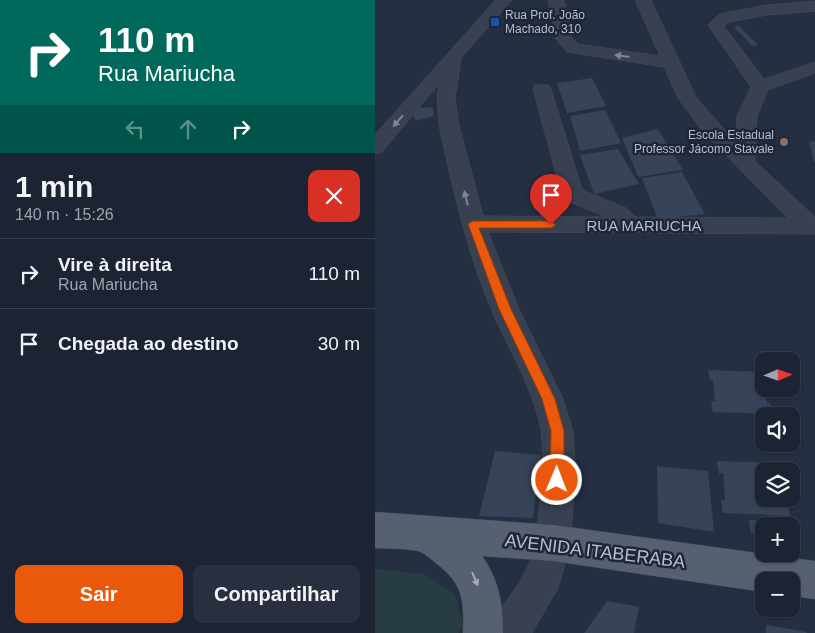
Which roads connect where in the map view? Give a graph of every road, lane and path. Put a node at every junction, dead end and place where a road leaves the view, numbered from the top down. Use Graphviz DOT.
graph roads {
  1 [pos="520,0"];
  2 [pos="556,0"];
  3 [pos="643,0"];
  4 [pos="502,2"];
  5 [pos="815,6"];
  6 [pos="670,63"];
  7 [pos="815,67"];
  8 [pos="760,87"];
  9 [pos="542,89"];
  10 [pos="433,97"];
  11 [pos="375,148"];
  12 [pos="744,163"];
  13 [pos="473,224"];
  14 [pos="630,225"];
  15 [pos="812,226"];
  16 [pos="375,530"];
  17 [pos="427,535"];
  18 [pos="553,543"];
  19 [pos="815,580"];
  20 [pos="483,633"];
  21 [pos="508,633"];
  1 -- 4 [label="street"];
  6 -- 2 [label="street, one-way"];
  3 -- 6 [label="street"];
  4 -- 10 [label="street"];
  5 -- 8 [label="street"];
  6 -- 12 [label="street"];
  7 -- 8 [label="street"];
  8 -- 12 [label="street"];
  9 -- 14 [label="street"];
  10 -- 11 [label="street, one-way"];
  13 -- 10 [label="street, one-way"];
  12 -- 15 [label="street"];
  13 -- 14 [label="street, RUA MARIUCHA"];
  13 -- 18 [label="street"];
  14 -- 15 [label="street, RUA MARIUCHA"];
  16 -- 17 [label="main road, AVENIDA ITABERABA"];
  17 -- 18 [label="main road, AVENIDA ITABERABA"];
  17 -- 20 [label="main road, one-way"];
  18 -- 19 [label="main road, AVENIDA ITABERABA"];
  18 -- 21 [label="street"];
}
